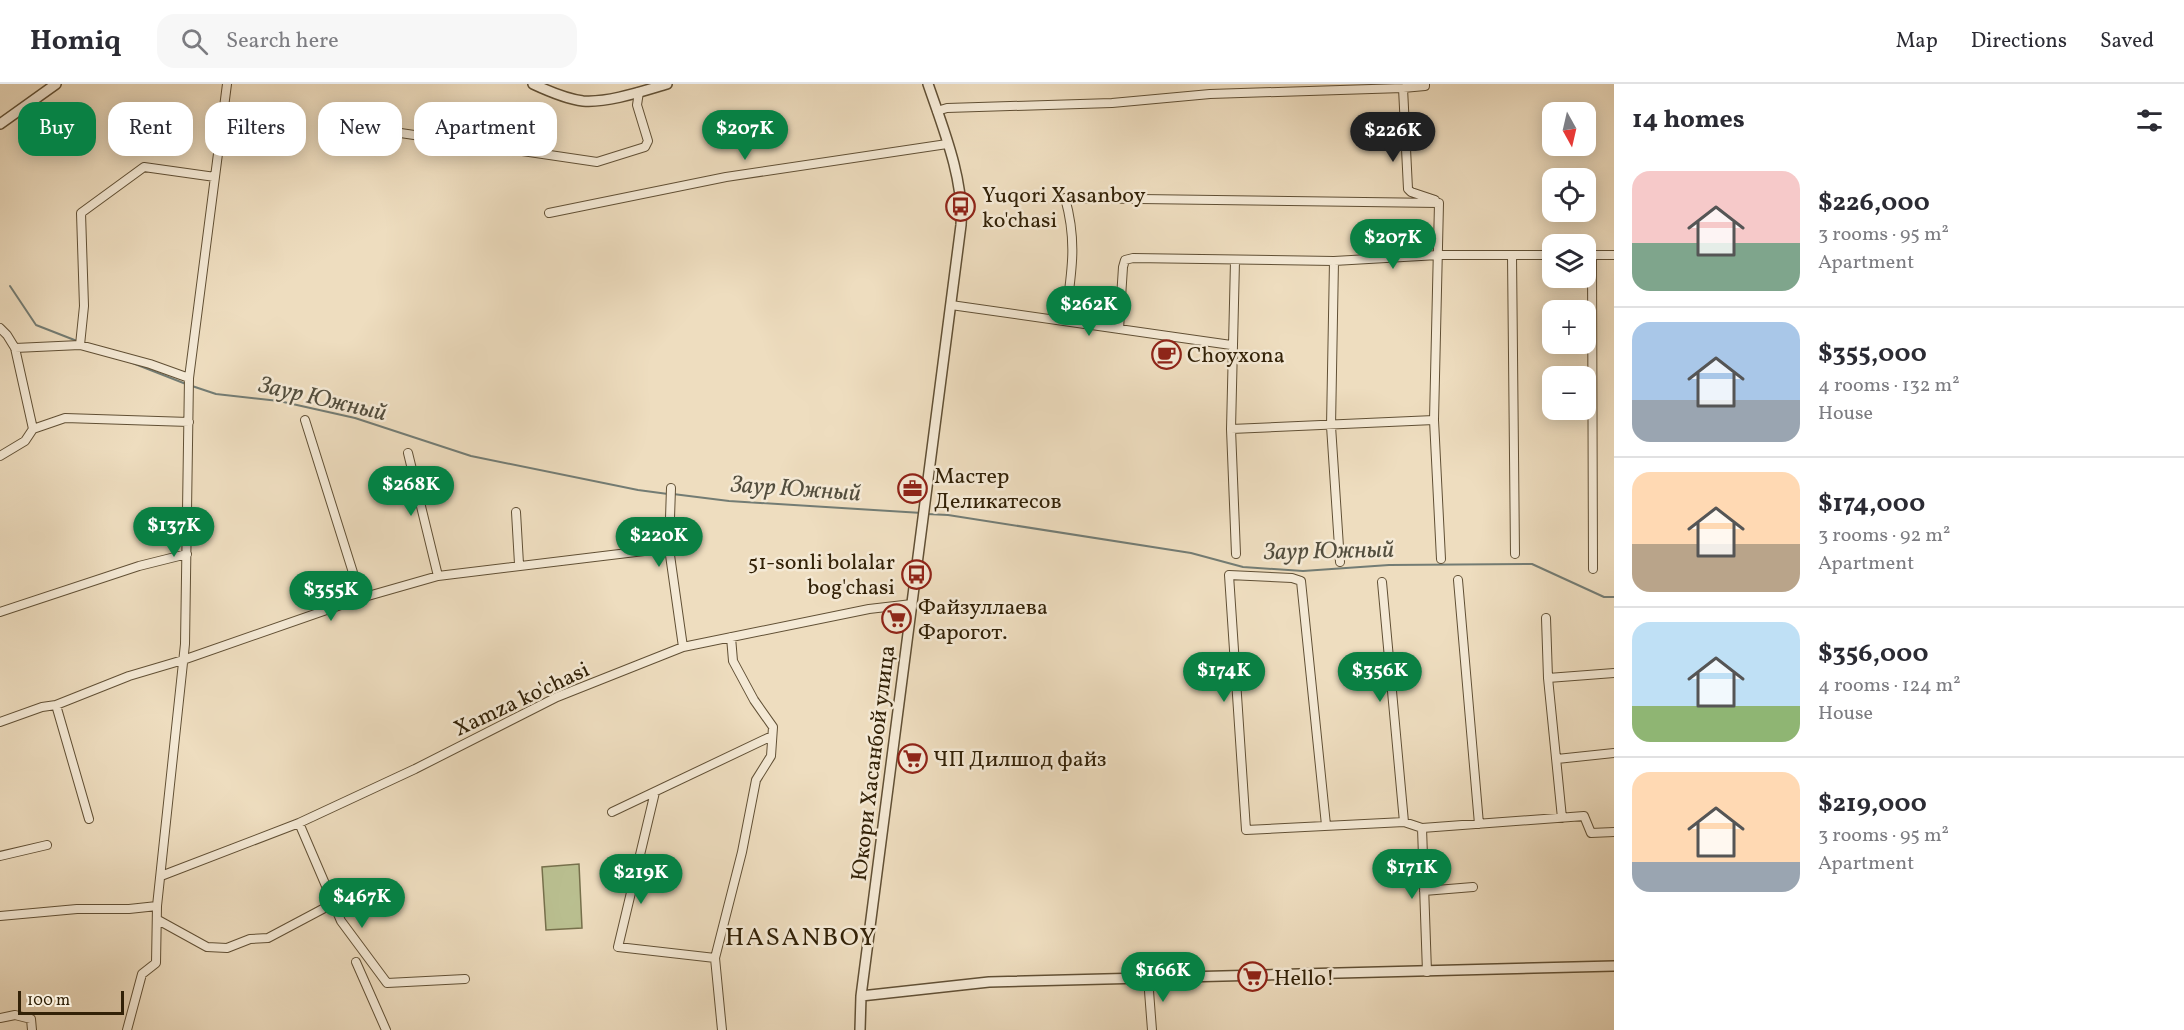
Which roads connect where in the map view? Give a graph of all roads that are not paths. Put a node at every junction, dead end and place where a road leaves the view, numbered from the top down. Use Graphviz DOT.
graph roads {
  1 [pos="56,84"];
  2 [pos="227,84"];
  3 [pos="533,84"];
  4 [pos="667,84"];
  5 [pos="928,84"];
  6 [pos="1425,84"];
  7 [pos="1403,88"];
  8 [pos="639,92"];
  9 [pos="937,111"];
  10 [pos="0,124"];
  11 [pos="402,132"];
  12 [pos="947,144"];
  13 [pos="215,177"];
  14 [pos="1411,192"];
  15 [pos="1408,202"];
  16 [pos="1439,202"];
  17 [pos="549,213"];
  18 [pos="1438,255"];
  19 [pos="1512,255"];
  20 [pos="1542,255"];
  21 [pos="1596,255"];
  22 [pos="1614,255"];
  23 [pos="1234,261"];
  24 [pos="1334,261"];
  25 [pos="1589,288"];
  26 [pos="951,305"];
  27 [pos="1065,321"];
  28 [pos="0,328"];
  29 [pos="1119,328"];
  30 [pos="80,345"];
  31 [pos="1231,345"];
  32 [pos="15,348"];
  33 [pos="189,378"];
  34 [pos="305,420"];
  35 [pos="1434,420"];
  36 [pos="189,422"];
  37 [pos="1331,426"];
  38 [pos="33,429"];
  39 [pos="1231,429"];
  40 [pos="408,453"];
  41 [pos="0,456"];
  42 [pos="671,488"];
  43 [pos="516,512"];
  44 [pos="669,548"];
  45 [pos="187,554"];
  46 [pos="1236,554"];
  47 [pos="1515,554"];
  48 [pos="1441,559"];
  49 [pos="1340,562"];
  50 [pos="519,564"];
  51 [pos="1593,569"];
  52 [pos="438,576"];
  53 [pos="1458,579"];
  54 [pos="1382,582"];
  55 [pos="361,598"];
  56 [pos="912,604"];
  57 [pos="0,612"];
  58 [pos="1546,618"];
  59 [pos="731,637"];
  60 [pos="683,647"];
  61 [pos="183,660"];
  62 [pos="1614,673"];
  63 [pos="1548,678"];
  64 [pos="56,705"];
  65 [pos="0,722"];
  66 [pos="772,736"];
  67 [pos="1614,753"];
  68 [pos="1557,759"];
  69 [pos="655,792"];
  70 [pos="612,812"];
  71 [pos="1562,818"];
  72 [pos="89,819"];
  73 [pos="1404,822"];
  74 [pos="299,823"];
  75 [pos="1479,824"];
  76 [pos="1326,825"];
  77 [pos="1422,828"];
  78 [pos="1614,832"];
  79 [pos="47,845"];
  80 [pos="0,846"];
  81 [pos="1,856"];
  82 [pos="161,876"];
  83 [pos="1473,887"];
  84 [pos="1424,891"];
  85 [pos="334,903"];
  86 [pos="157,906"];
  87 [pos="0,916"];
  88 [pos="158,920"];
  89 [pos="715,958"];
  90 [pos="356,962"];
  91 [pos="1614,966"];
  92 [pos="1427,972"];
  93 [pos="465,978"];
  94 [pos="1148,978"];
  95 [pos="861,996"];
  96 [pos="0,1018"];
  97 [pos="32,1030"];
  98 [pos="127,1030"];
  99 [pos="386,1030"];
  100 [pos="722,1030"];
  101 [pos="860,1030"];
  102 [pos="1152,1030"];
  1 -- 10 [label="street"];
  2 -- 13 [label="street"];
  3 -- 8 [label="street"];
  4 -- 8 [label="street"];
  5 -- 9 [label="street, Юкори Хасанбой улица"];
  6 -- 7 [label="street"];
  7 -- 9 [label="street"];
  7 -- 14 [label="street"];
  8 -- 11 [label="street"];
  9 -- 12 [label="street, Юкори Хасанбой улица"];
  12 -- 17 [label="street"];
  12 -- 26 [label="street, Юкори Хасанбой улица"];
  13 -- 30 [label="street"];
  13 -- 33 [label="street"];
  14 -- 15 [label="street"];
  14 -- 16 [label="street"];
  15 -- 16 [label="street"];
  15 -- 27 [label="street"];
  16 -- 18 [label="street"];
  18 -- 19 [label="street"];
  18 -- 24 [label="street"];
  18 -- 35 [label="street"];
  19 -- 20 [label="street"];
  19 -- 47 [label="street"];
  21 -- 22 [label="street"];
  23 -- 24 [label="street"];
  23 -- 29 [label="street"];
  23 -- 31 [label="street"];
  24 -- 37 [label="street"];
  25 -- 51 [label="street"];
  26 -- 27 [label="street"];
  26 -- 56 [label="street, Юкори Хасанбой улица"];
  27 -- 29 [label="street"];
  28 -- 32 [label="street"];
  29 -- 31 [label="street"];
  30 -- 32 [label="street"];
  30 -- 33 [label="street"];
  31 -- 39 [label="street"];
  32 -- 38 [label="street"];
  33 -- 36 [label="street"];
  34 -- 55 [label="street"];
  35 -- 37 [label="street"];
  35 -- 48 [label="street"];
  36 -- 38 [label="street"];
  36 -- 45 [label="street"];
  37 -- 39 [label="street"];
  37 -- 49 [label="street"];
  38 -- 41 [label="street"];
  39 -- 46 [label="street"];
  40 -- 52 [label="street"];
  42 -- 44 [label="street"];
  43 -- 50 [label="street"];
  44 -- 50 [label="street"];
  44 -- 60 [label="street"];
  45 -- 57 [label="street"];
  45 -- 61 [label="street"];
  50 -- 52 [label="street"];
  52 -- 55 [label="street"];
  53 -- 75 [label="street"];
  54 -- 73 [label="street"];
  55 -- 61 [label="street"];
  56 -- 59 [label="street, Xamza ko'chasi"];
  56 -- 95 [label="street, Юкори Хасанбой улица"];
  58 -- 63 [label="street"];
  59 -- 60 [label="street, Xamza ko'chasi"];
  59 -- 66 [label="street"];
  60 -- 74 [label="street, Xamza ko'chasi"];
  61 -- 64 [label="street"];
  61 -- 82 [label="street"];
  62 -- 63 [label="street"];
  63 -- 68 [label="street"];
  64 -- 65 [label="street"];
  64 -- 72 [label="street"];
  66 -- 69 [label="street"];
  66 -- 89 [label="street"];
  67 -- 68 [label="street"];
  68 -- 71 [label="street"];
  69 -- 70 [label="street"];
  69 -- 89 [label="street"];
  71 -- 75 [label="street"];
  71 -- 78 [label="street"];
  73 -- 76 [label="street"];
  73 -- 77 [label="street"];
  74 -- 82 [label="street, Xamza ko'chasi"];
  74 -- 85 [label="street"];
  75 -- 77 [label="street"];
  76 -- 76 [label="street"];
  77 -- 84 [label="street"];
  79 -- 81 [label="street"];
  80 -- 81 [label="street"];
  82 -- 86 [label="street"];
  83 -- 84 [label="street"];
  84 -- 92 [label="street"];
  85 -- 88 [label="street"];
  85 -- 93 [label="street"];
  86 -- 87 [label="street"];
  86 -- 88 [label="street"];
  88 -- 98 [label="street"];
  89 -- 100 [label="street"];
  90 -- 99 [label="street"];
  91 -- 92 [label="street"];
  92 -- 94 [label="street"];
  94 -- 95 [label="street"];
  94 -- 102 [label="street"];
  95 -- 101 [label="street, Юкори Хасанбой улица"];
  96 -- 97 [label="street"];
}
